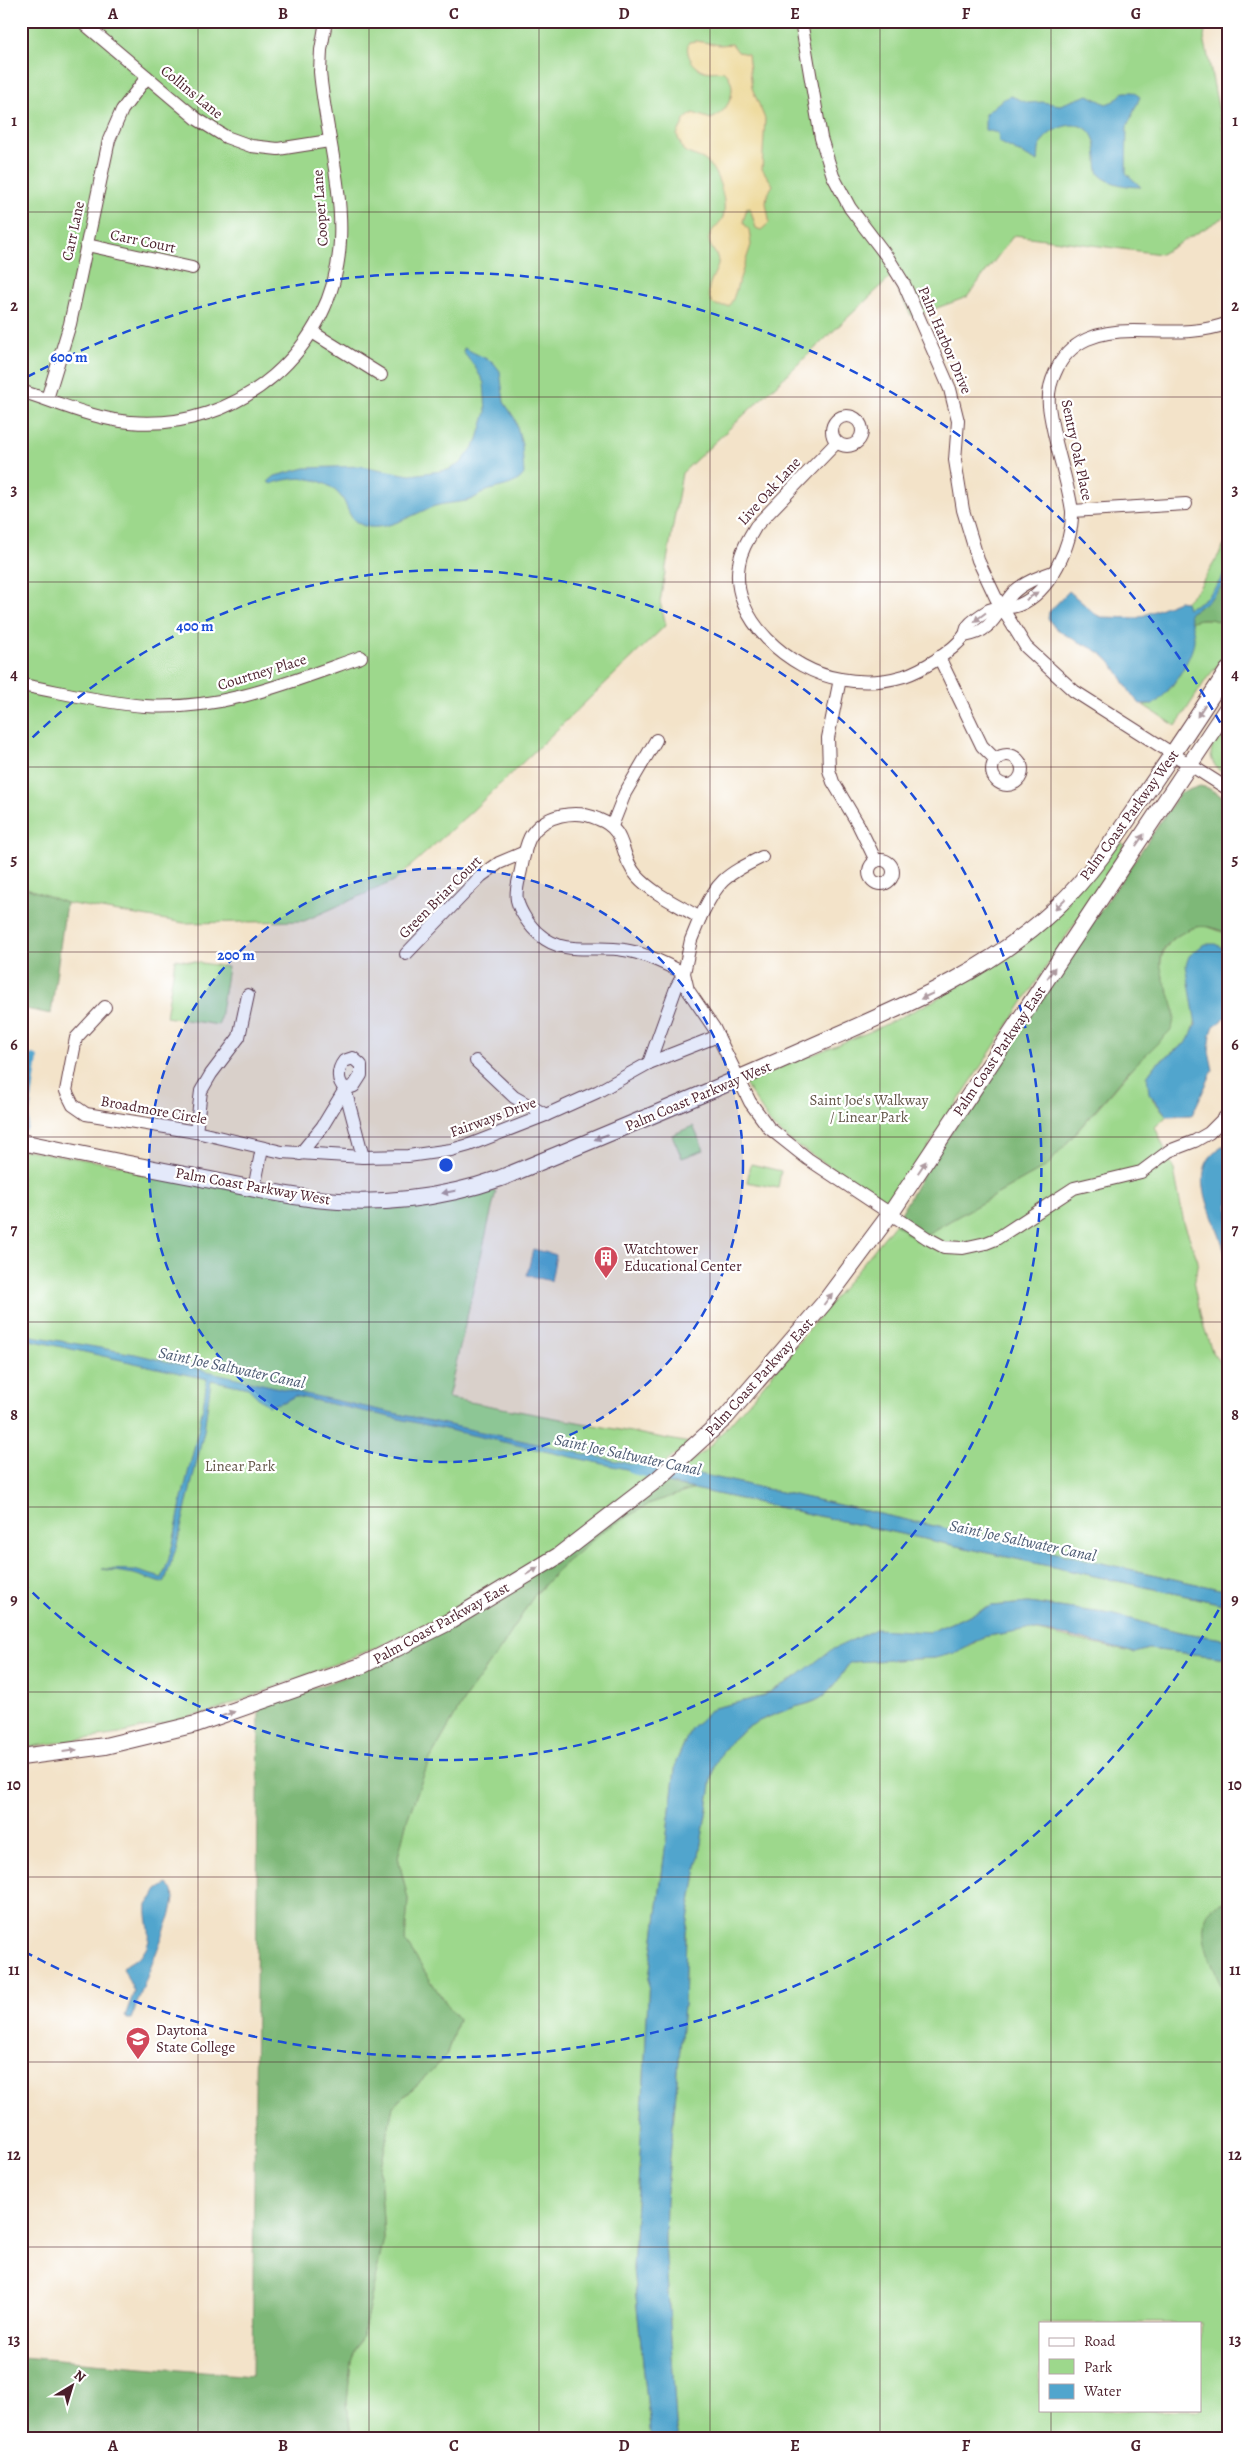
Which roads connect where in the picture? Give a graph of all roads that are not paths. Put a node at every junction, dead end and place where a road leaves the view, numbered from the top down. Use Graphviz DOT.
graph roads {
  1 [pos="81,21"];
  2 [pos="326,21"];
  3 [pos="801,21"];
  4 [pos="147,76"];
  5 [pos="329,141"];
  6 [pos="87,245"];
  7 [pos="192,268"];
  8 [pos="1228,323"];
  9 [pos="312,332"];
  10 [pos="381,375"];
  11 [pos="21,391"];
  12 [pos="47,399"];
  13 [pos="836,442"];
  14 [pos="1186,504"];
  15 [pos="1072,511"];
  16 [pos="1002,608"];
  17 [pos="361,656"];
  18 [pos="939,657"];
  19 [pos="1228,670"];
  20 [pos="840,679"];
  21 [pos="21,685"];
  22 [pos="1228,707"];
  23 [pos="656,740"];
  24 [pos="1174,753"];
  25 [pos="996,760"];
  26 [pos="1190,764"];
  27 [pos="1228,789"];
  28 [pos="612,826"];
  29 [pos="525,852"];
  30 [pos="762,857"];
  31 [pos="876,861"];
  32 [pos="700,918"];
  33 [pos="406,954"];
  34 [pos="684,973"];
  35 [pos="248,995"];
  36 [pos="105,1007"];
  37 [pos="718,1036"];
  38 [pos="476,1060"];
  39 [pos="649,1064"];
  40 [pos="738,1079"];
  41 [pos="1228,1114"];
  42 [pos="546,1115"];
  43 [pos="196,1132"];
  44 [pos="224,1140"];
  45 [pos="21,1142"];
  46 [pos="262,1148"];
  47 [pos="300,1154"];
  48 [pos="363,1156"];
  49 [pos="254,1189"];
  50 [pos="891,1213"];
  51 [pos="21,1757"];
  1 -- 4 [label="street, Collins Lane"];
  2 -- 5 [label="street, Cooper Lane"];
  3 -- 16 [label="street, Palm Harbor Drive"];
  4 -- 5 [label="street, Collins Lane"];
  4 -- 6 [label="street, Carr Lane"];
  5 -- 9 [label="street, Cooper Lane"];
  6 -- 7 [label="street, Carr Court"];
  6 -- 12 [label="street, Carr Lane"];
  8 -- 15 [label="street, Sentry Oak Place"];
  9 -- 10 [label="street"];
  9 -- 12 [label="street, Cooper Lane"];
  11 -- 12 [label="street, Cooper Lane"];
  13 -- 20 [label="street, Live Oak Lane"];
  14 -- 15 [label="street"];
  15 -- 16 [label="street, Sentry Oak Place"];
  16 -- 18 [label="street, Live Oak Lane"];
  16 -- 24 [label="street, Palm Harbor Drive"];
  17 -- 21 [label="street, Courtney Place"];
  18 -- 20 [label="street, Live Oak Lane"];
  18 -- 25 [label="street"];
  19 -- 24 [label="main road, Palm Coast Parkway West, one-way"];
  20 -- 31 [label="street"];
  22 -- 26 [label="main road, Palm Coast Parkway East"];
  23 -- 28 [label="street"];
  24 -- 26 [label="street, Palm Harbor Drive"];
  24 -- 40 [label="main road, Palm Coast Parkway West, one-way"];
  26 -- 27 [label="street, Palm Harbor Drive"];
  50 -- 26 [label="main road, Palm Coast Parkway East, one-way"];
  28 -- 29 [label="street"];
  28 -- 32 [label="street"];
  29 -- 33 [label="street, Green Briar Court"];
  29 -- 34 [label="street"];
  30 -- 32 [label="street"];
  32 -- 34 [label="street"];
  34 -- 37 [label="street"];
  34 -- 39 [label="street"];
  35 -- 43 [label="street"];
  36 -- 43 [label="street, Broadmore Circle"];
  37 -- 39 [label="street, Fairways Drive"];
  37 -- 40 [label="street"];
  38 -- 42 [label="street"];
  39 -- 42 [label="street, Fairways Drive"];
  40 -- 49 [label="main road, Palm Coast Parkway West, one-way"];
  40 -- 50 [label="street"];
  41 -- 50 [label="street"];
  42 -- 48 [label="street, Fairways Drive"];
  43 -- 44 [label="street, Broadmore Circle"];
  44 -- 46 [label="street, Fairways Drive"];
  45 -- 49 [label="main road, Palm Coast Parkway West"];
  46 -- 47 [label="street, Fairways Drive"];
  46 -- 49 [label="street"];
  47 -- 48 [label="street, Fairways Drive"];
  47 -- 48 [label="street"];
  51 -- 50 [label="main road, Palm Coast Parkway East, one-way"];
}
